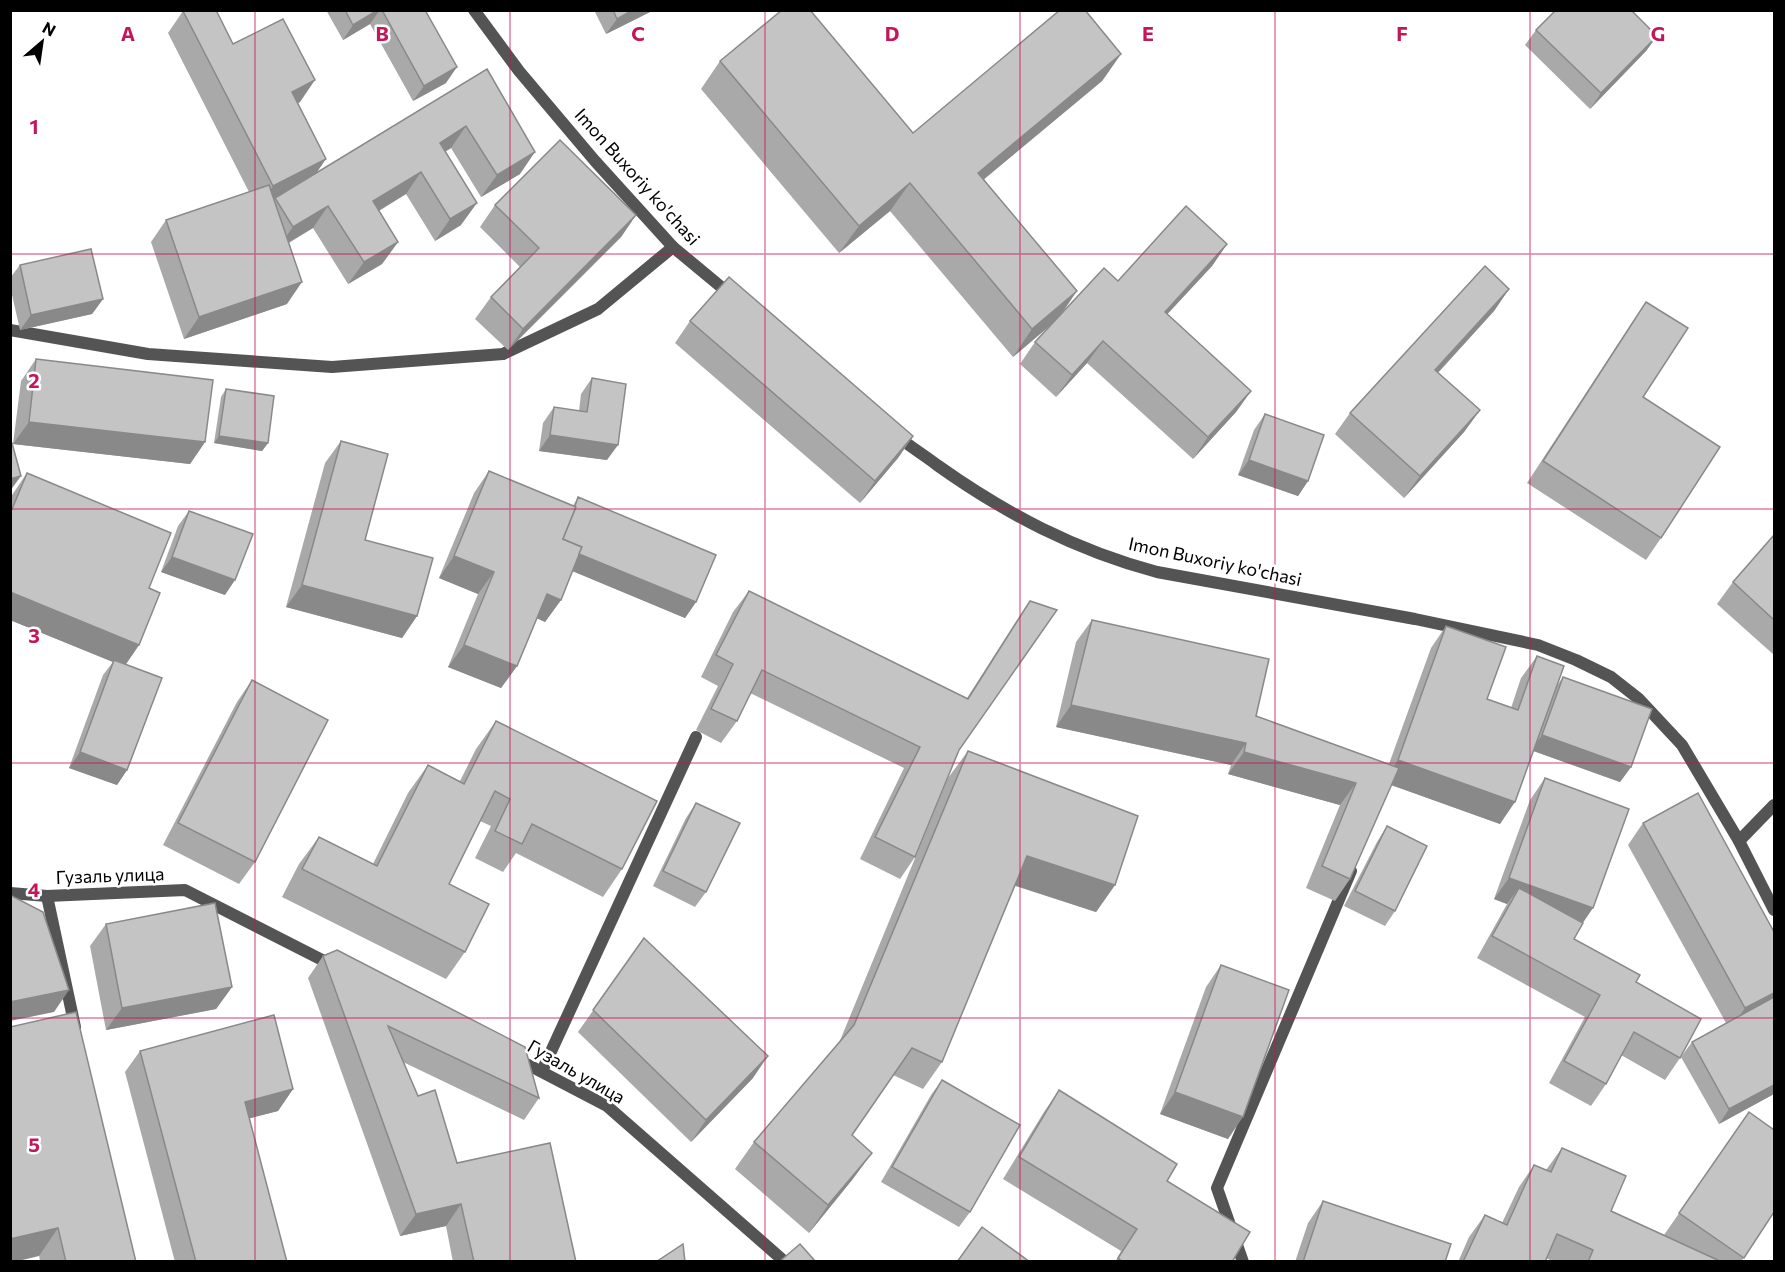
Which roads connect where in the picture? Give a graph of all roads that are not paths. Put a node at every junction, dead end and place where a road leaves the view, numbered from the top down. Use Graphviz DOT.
graph roads {
  1 [pos="474,10"];
  2 [pos="673,247"];
  3 [pos="741,304"];
  4 [pos="10,330"];
  5 [pos="891,431"];
  6 [pos="696,737"];
  7 [pos="1774,805"];
  8 [pos="1739,840"];
  9 [pos="1356,859"];
  10 [pos="10,893"];
  11 [pos="47,896"];
  12 [pos="1774,910"];
  13 [pos="343,970"];
  14 [pos="79,1045"];
  15 [pos="511,1055"];
  16 [pos="542,1071"];
  17 [pos="785,1262"];
  18 [pos="1243,1262"];
  1 -- 2 [label="street, Imon Buxoriy ko'chasi"];
  2 -- 3 [label="street, Imon Buxoriy ko'chasi"];
  2 -- 4 [label="street"];
  5 -- 8 [label="street, Imon Buxoriy ko'chasi"];
  6 -- 16 [label="street"];
  7 -- 8 [label="street"];
  8 -- 12 [label="street, Imon Buxoriy ko'chasi"];
  9 -- 18 [label="street"];
  10 -- 11 [label="street, Гузаль улица"];
  11 -- 13 [label="street, Гузаль улица"];
  11 -- 14 [label="street"];
  15 -- 16 [label="street, Гузаль улица"];
  16 -- 17 [label="street, Гузаль улица"];
}
